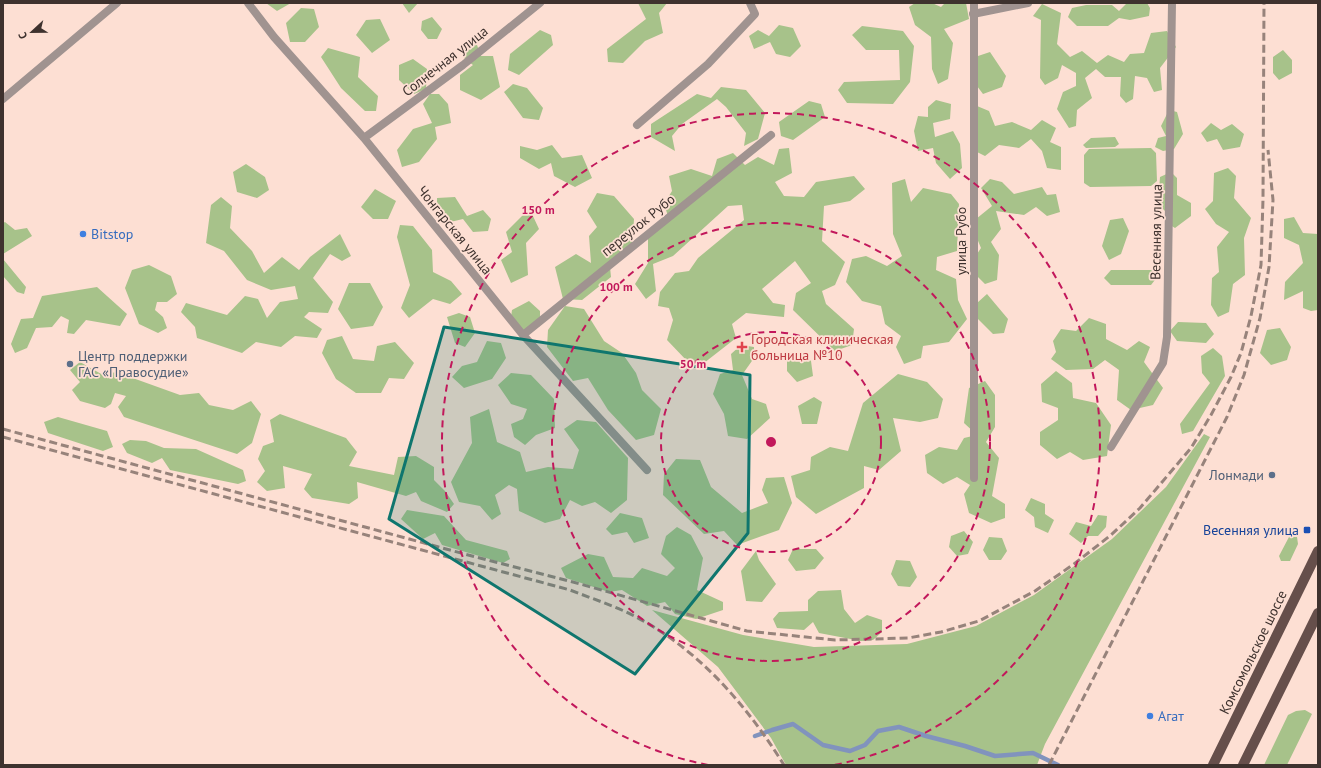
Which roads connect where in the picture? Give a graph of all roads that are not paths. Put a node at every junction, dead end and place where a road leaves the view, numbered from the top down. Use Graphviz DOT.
graph roads {
  1 [pos="117,3"];
  2 [pos="248,3"];
  3 [pos="540,3"];
  4 [pos="750,3"];
  5 [pos="974,3"];
  6 [pos="1028,3"];
  7 [pos="1172,3"];
  8 [pos="974,14"];
  9 [pos="3,99"];
  10 [pos="637,125"];
  11 [pos="771,135"];
  12 [pos="364,138"];
  13 [pos="523,335"];
  14 [pos="1112,447"];
  15 [pos="647,470"];
  16 [pos="974,478"];
  17 [pos="1318,551"];
  18 [pos="1318,613"];
  19 [pos="1213,765"];
  20 [pos="1243,765"];
  1 -- 9 [label="street"];
  2 -- 12 [label="street, Чонгарская улица"];
  3 -- 12 [label="street, Солнечная улица"];
  4 -- 10 [label="street"];
  5 -- 8 [label="street, улица Рубо"];
  6 -- 8 [label="street"];
  7 -- 14 [label="street, Весенняя улица"];
  8 -- 16 [label="street, улица Рубо"];
  11 -- 13 [label="street, переулок Рубо"];
  12 -- 13 [label="street, Чонгарская улица"];
  13 -- 15 [label="street, Чонгарская улица"];
  17 -- 19 [label="main road, Комсомольское шоссе"];
  18 -- 20 [label="main road"];
}
